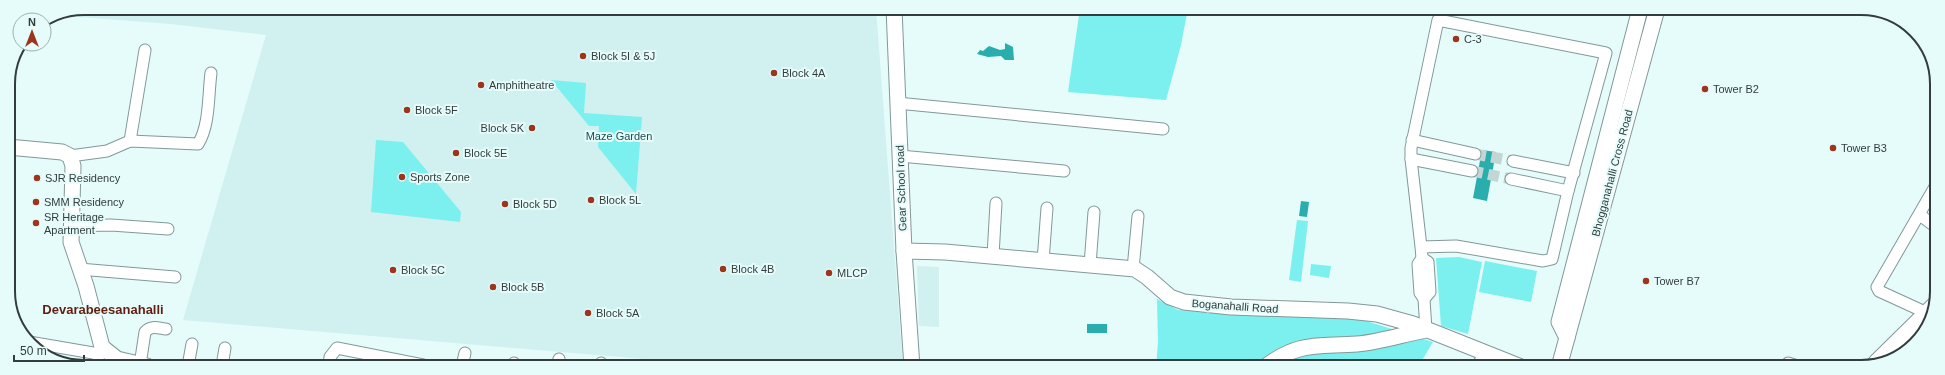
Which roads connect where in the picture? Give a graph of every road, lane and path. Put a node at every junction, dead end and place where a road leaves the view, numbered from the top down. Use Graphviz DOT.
graph roads {
  1 [pos="894,15"];
  2 [pos="1638,15"];
  3 [pos="1655,15"];
  4 [pos="145,50"];
  5 [pos="211,73"];
  6 [pos="898,103"];
  7 [pos="1163,129"];
  8 [pos="1412,140"];
  9 [pos="130,141"];
  10 [pos="15,148"];
  11 [pos="1475,154"];
  12 [pos="70,156"];
  13 [pos="900,156"];
  14 [pos="1411,158"];
  15 [pos="1513,161"];
  16 [pos="1064,171"];
  17 [pos="1472,171"];
  18 [pos="1574,173"];
  19 [pos="1511,179"];
  20 [pos="1568,191"];
  21 [pos="1930,197"];
  22 [pos="996,203"];
  23 [pos="1048,208"];
  24 [pos="1094,212"];
  25 [pos="1920,215"];
  26 [pos="1138,216"];
  27 [pos="1930,222"];
  28 [pos="72,226"];
  29 [pos="168,229"];
  30 [pos="904,251"];
  31 [pos="1421,253"];
  32 [pos="993,256"];
  33 [pos="1043,261"];
  34 [pos="1090,265"];
  35 [pos="79,268"];
  36 [pos="1133,268"];
  37 [pos="175,277"];
  38 [pos="1928,307"];
  39 [pos="1927,312"];
  40 [pos="166,329"];
  41 [pos="1426,330"];
  42 [pos="1567,338"];
  43 [pos="39,343"];
  44 [pos="192,344"];
  45 [pos="225,348"];
  46 [pos="100,351"];
  47 [pos="465,353"];
  48 [pos="1486,353"];
  49 [pos="1882,356"];
  50 [pos="98,360"];
  51 [pos="121,360"];
  52 [pos="144,360"];
  53 [pos="189,360"];
  54 [pos="223,360"];
  55 [pos="330,360"];
  56 [pos="398,360"];
  57 [pos="463,360"];
  58 [pos="912,360"];
  59 [pos="1274,360"];
  60 [pos="1481,360"];
  61 [pos="1504,360"];
  62 [pos="1561,360"];
  1 -- 6 [label="street, Gear School road"];
  2 -- 42 [label="street, Bhogganahalli Cross Road"];
  3 -- 42 [label="street, Bhogganahalli Cross Road"];
  4 -- 9 [label="street"];
  5 -- 9 [label="street"];
  6 -- 7 [label="street"];
  6 -- 13 [label="street, Gear School road"];
  8 -- 11 [label="street"];
  8 -- 14 [label="street"];
  8 -- 18 [label="street"];
  9 -- 12 [label="street"];
  10 -- 12 [label="street"];
  12 -- 28 [label="street"];
  13 -- 16 [label="street"];
  13 -- 30 [label="street, Gear School road"];
  14 -- 17 [label="street"];
  14 -- 31 [label="street"];
  15 -- 18 [label="street"];
  18 -- 20 [label="street"];
  19 -- 20 [label="street"];
  20 -- 31 [label="street"];
  21 -- 25 [label="street"];
  22 -- 32 [label="street"];
  23 -- 33 [label="street"];
  24 -- 34 [label="street"];
  25 -- 27 [label="street"];
  25 -- 38 [label="street"];
  26 -- 36 [label="street"];
  28 -- 29 [label="street"];
  28 -- 35 [label="street"];
  30 -- 32 [label="street"];
  30 -- 58 [label="street, Gear School road"];
  31 -- 41 [label="street"];
  32 -- 33 [label="street"];
  33 -- 34 [label="street"];
  34 -- 36 [label="street"];
  35 -- 37 [label="street"];
  35 -- 46 [label="street"];
  36 -- 41 [label="street, Boganahalli Road"];
  39 -- 49 [label="street"];
  40 -- 52 [label="street"];
  41 -- 48 [label="street, Boganahalli Road"];
  41 -- 59 [label="street"];
  42 -- 62 [label="street, Bhogganahalli Cross Road"];
  43 -- 46 [label="street"];
  44 -- 53 [label="street"];
  45 -- 54 [label="street"];
  46 -- 50 [label="street"];
  46 -- 51 [label="street"];
  47 -- 57 [label="street"];
  48 -- 60 [label="street"];
  48 -- 61 [label="street, Boganahalli Road"];
  55 -- 56 [label="street"];
}
